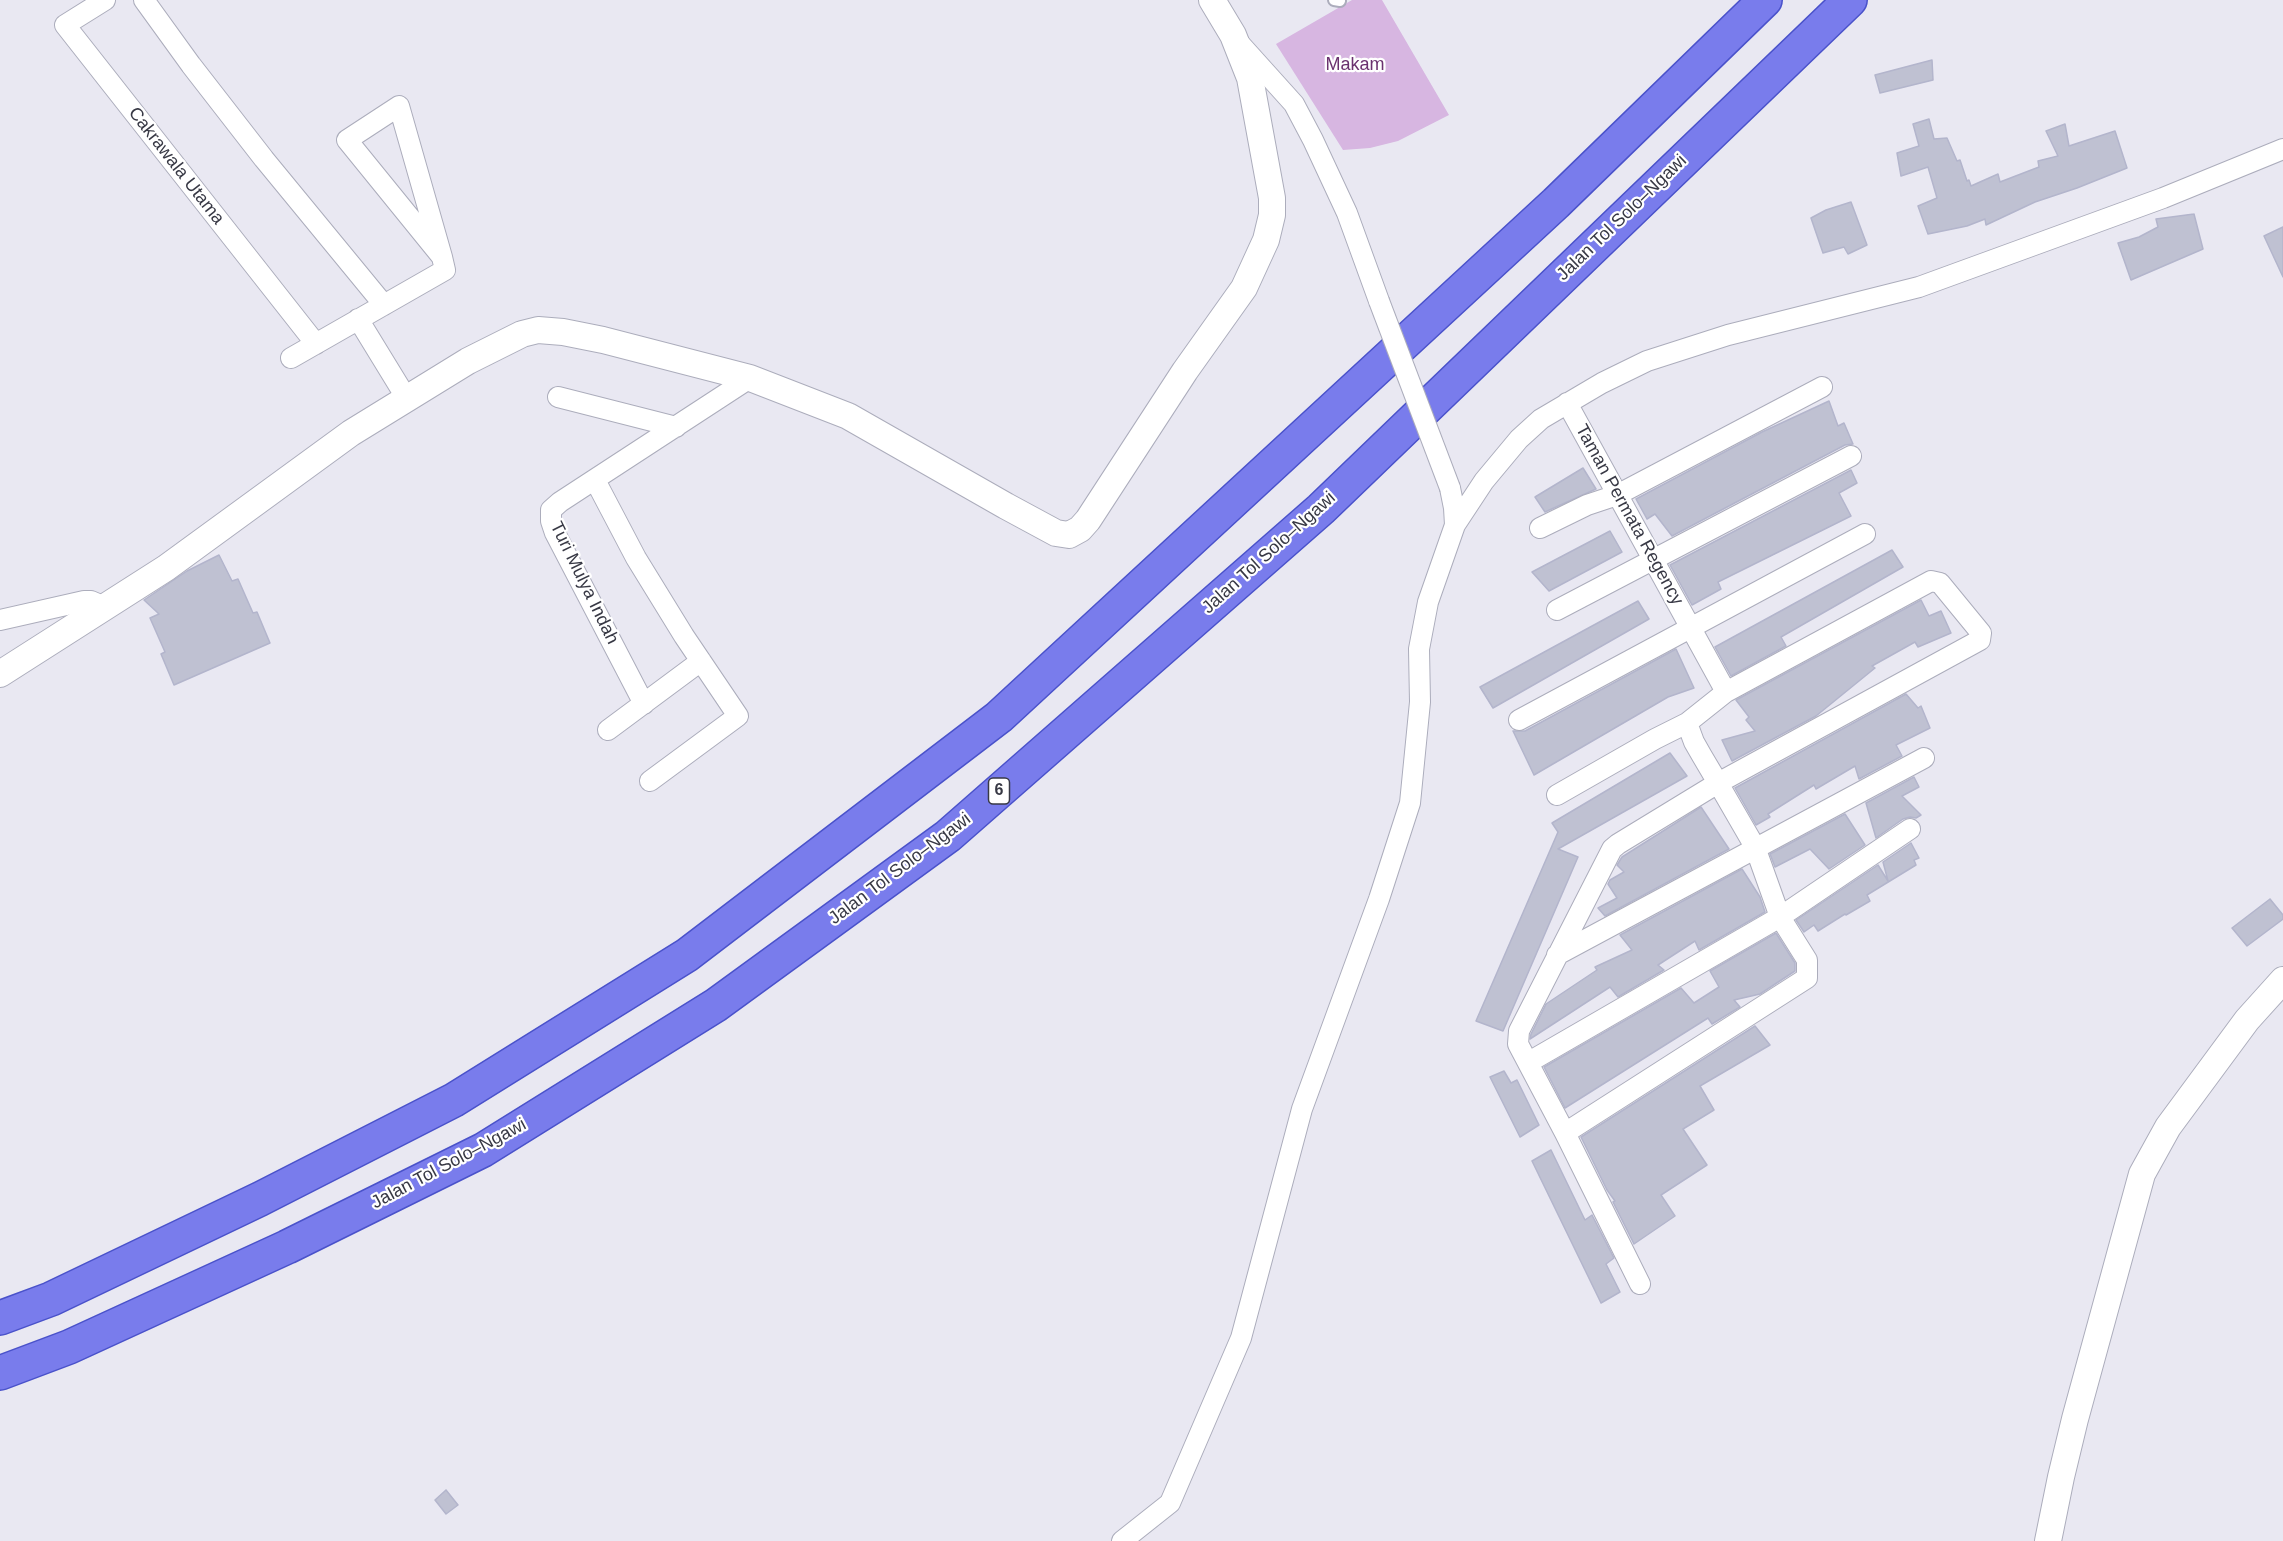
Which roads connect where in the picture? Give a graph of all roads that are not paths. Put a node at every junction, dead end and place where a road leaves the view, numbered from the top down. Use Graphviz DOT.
graph roads {
  1 [pos="105,0"];
  2 [pos="144,0"];
  3 [pos="1212,0"];
  4 [pos="1765,0"];
  5 [pos="1850,0"];
  6 [pos="1233,35"];
  7 [pos="2283,149"];
  8 [pos="442,257"];
  9 [pos="384,305"];
  10 [pos="358,319"];
  11 [pos="316,344"];
  12 [pos="291,358"];
  13 [pos="750,378"];
  14 [pos="1822,387"];
  15 [pos="558,397"];
  16 [pos="407,399"];
  17 [pos="1567,403"];
  18 [pos="676,427"];
  19 [pos="1851,456"];
  20 [pos="595,480"];
  21 [pos="1617,495"];
  22 [pos="1455,525"];
  23 [pos="1540,528"];
  24 [pos="1864,534"];
  25 [pos="1653,560"];
  26 [pos="105,607"];
  27 [pos="1557,610"];
  28 [pos="0,620"];
  29 [pos="1691,628"];
  30 [pos="701,661"];
  31 [pos="0,674"];
  32 [pos="1726,692"];
  33 [pos="644,704"];
  34 [pos="1519,720"];
  35 [pos="1687,723"];
  36 [pos="608,730"];
  37 [pos="1924,758"];
  38 [pos="650,781"];
  39 [pos="1718,783"];
  40 [pos="1557,795"];
  41 [pos="1910,829"];
  42 [pos="1755,847"];
  43 [pos="1780,917"];
  44 [pos="1557,955"];
  45 [pos="2283,980"];
  46 [pos="1528,1062"];
  47 [pos="1565,1133"];
  48 [pos="1640,1284"];
  49 [pos="0,1318"];
  50 [pos="0,1373"];
  51 [pos="1122,1541"];
  52 [pos="2048,1541"];
  1 -- 11 [label="street, Cakrawala Utama"];
  2 -- 9 [label="street"];
  3 -- 6 [label="street"];
  4 -- 49 [label="highway"];
  5 -- 50 [label="highway, Jalan Tol Solo–Ngawi / 6"];
  6 -- 13 [label="street"];
  6 -- 22 [label="street, bridge"];
  7 -- 17 [label="street"];
  8 -- 8 [label="street"];
  8 -- 9 [label="street"];
  9 -- 10 [label="street"];
  10 -- 11 [label="street"];
  10 -- 16 [label="street"];
  11 -- 12 [label="street"];
  13 -- 16 [label="street"];
  13 -- 18 [label="street, Turi Mulya Indah"];
  14 -- 21 [label="street"];
  15 -- 18 [label="street"];
  16 -- 26 [label="street"];
  17 -- 21 [label="street, Taman Permata Regency"];
  17 -- 22 [label="street"];
  18 -- 20 [label="street, Turi Mulya Indah"];
  19 -- 25 [label="street"];
  20 -- 30 [label="street"];
  20 -- 33 [label="street, Turi Mulya Indah"];
  21 -- 23 [label="street"];
  21 -- 25 [label="street, Taman Permata Regency"];
  22 -- 51 [label="street"];
  24 -- 29 [label="street"];
  25 -- 27 [label="street"];
  25 -- 29 [label="street, Taman Permata Regency"];
  26 -- 28 [label="street"];
  26 -- 31 [label="street"];
  29 -- 32 [label="street, Taman Permata Regency"];
  29 -- 34 [label="street"];
  30 -- 33 [label="street"];
  30 -- 38 [label="street"];
  32 -- 35 [label="street"];
  32 -- 39 [label="street"];
  33 -- 36 [label="street"];
  35 -- 39 [label="street"];
  35 -- 40 [label="street"];
  37 -- 42 [label="street"];
  39 -- 42 [label="street"];
  39 -- 44 [label="street"];
  41 -- 43 [label="street"];
  42 -- 43 [label="street"];
  42 -- 44 [label="street"];
  43 -- 46 [label="street"];
  43 -- 47 [label="street"];
  44 -- 46 [label="street"];
  45 -- 52 [label="street"];
  46 -- 47 [label="street"];
  47 -- 48 [label="street"];
}
